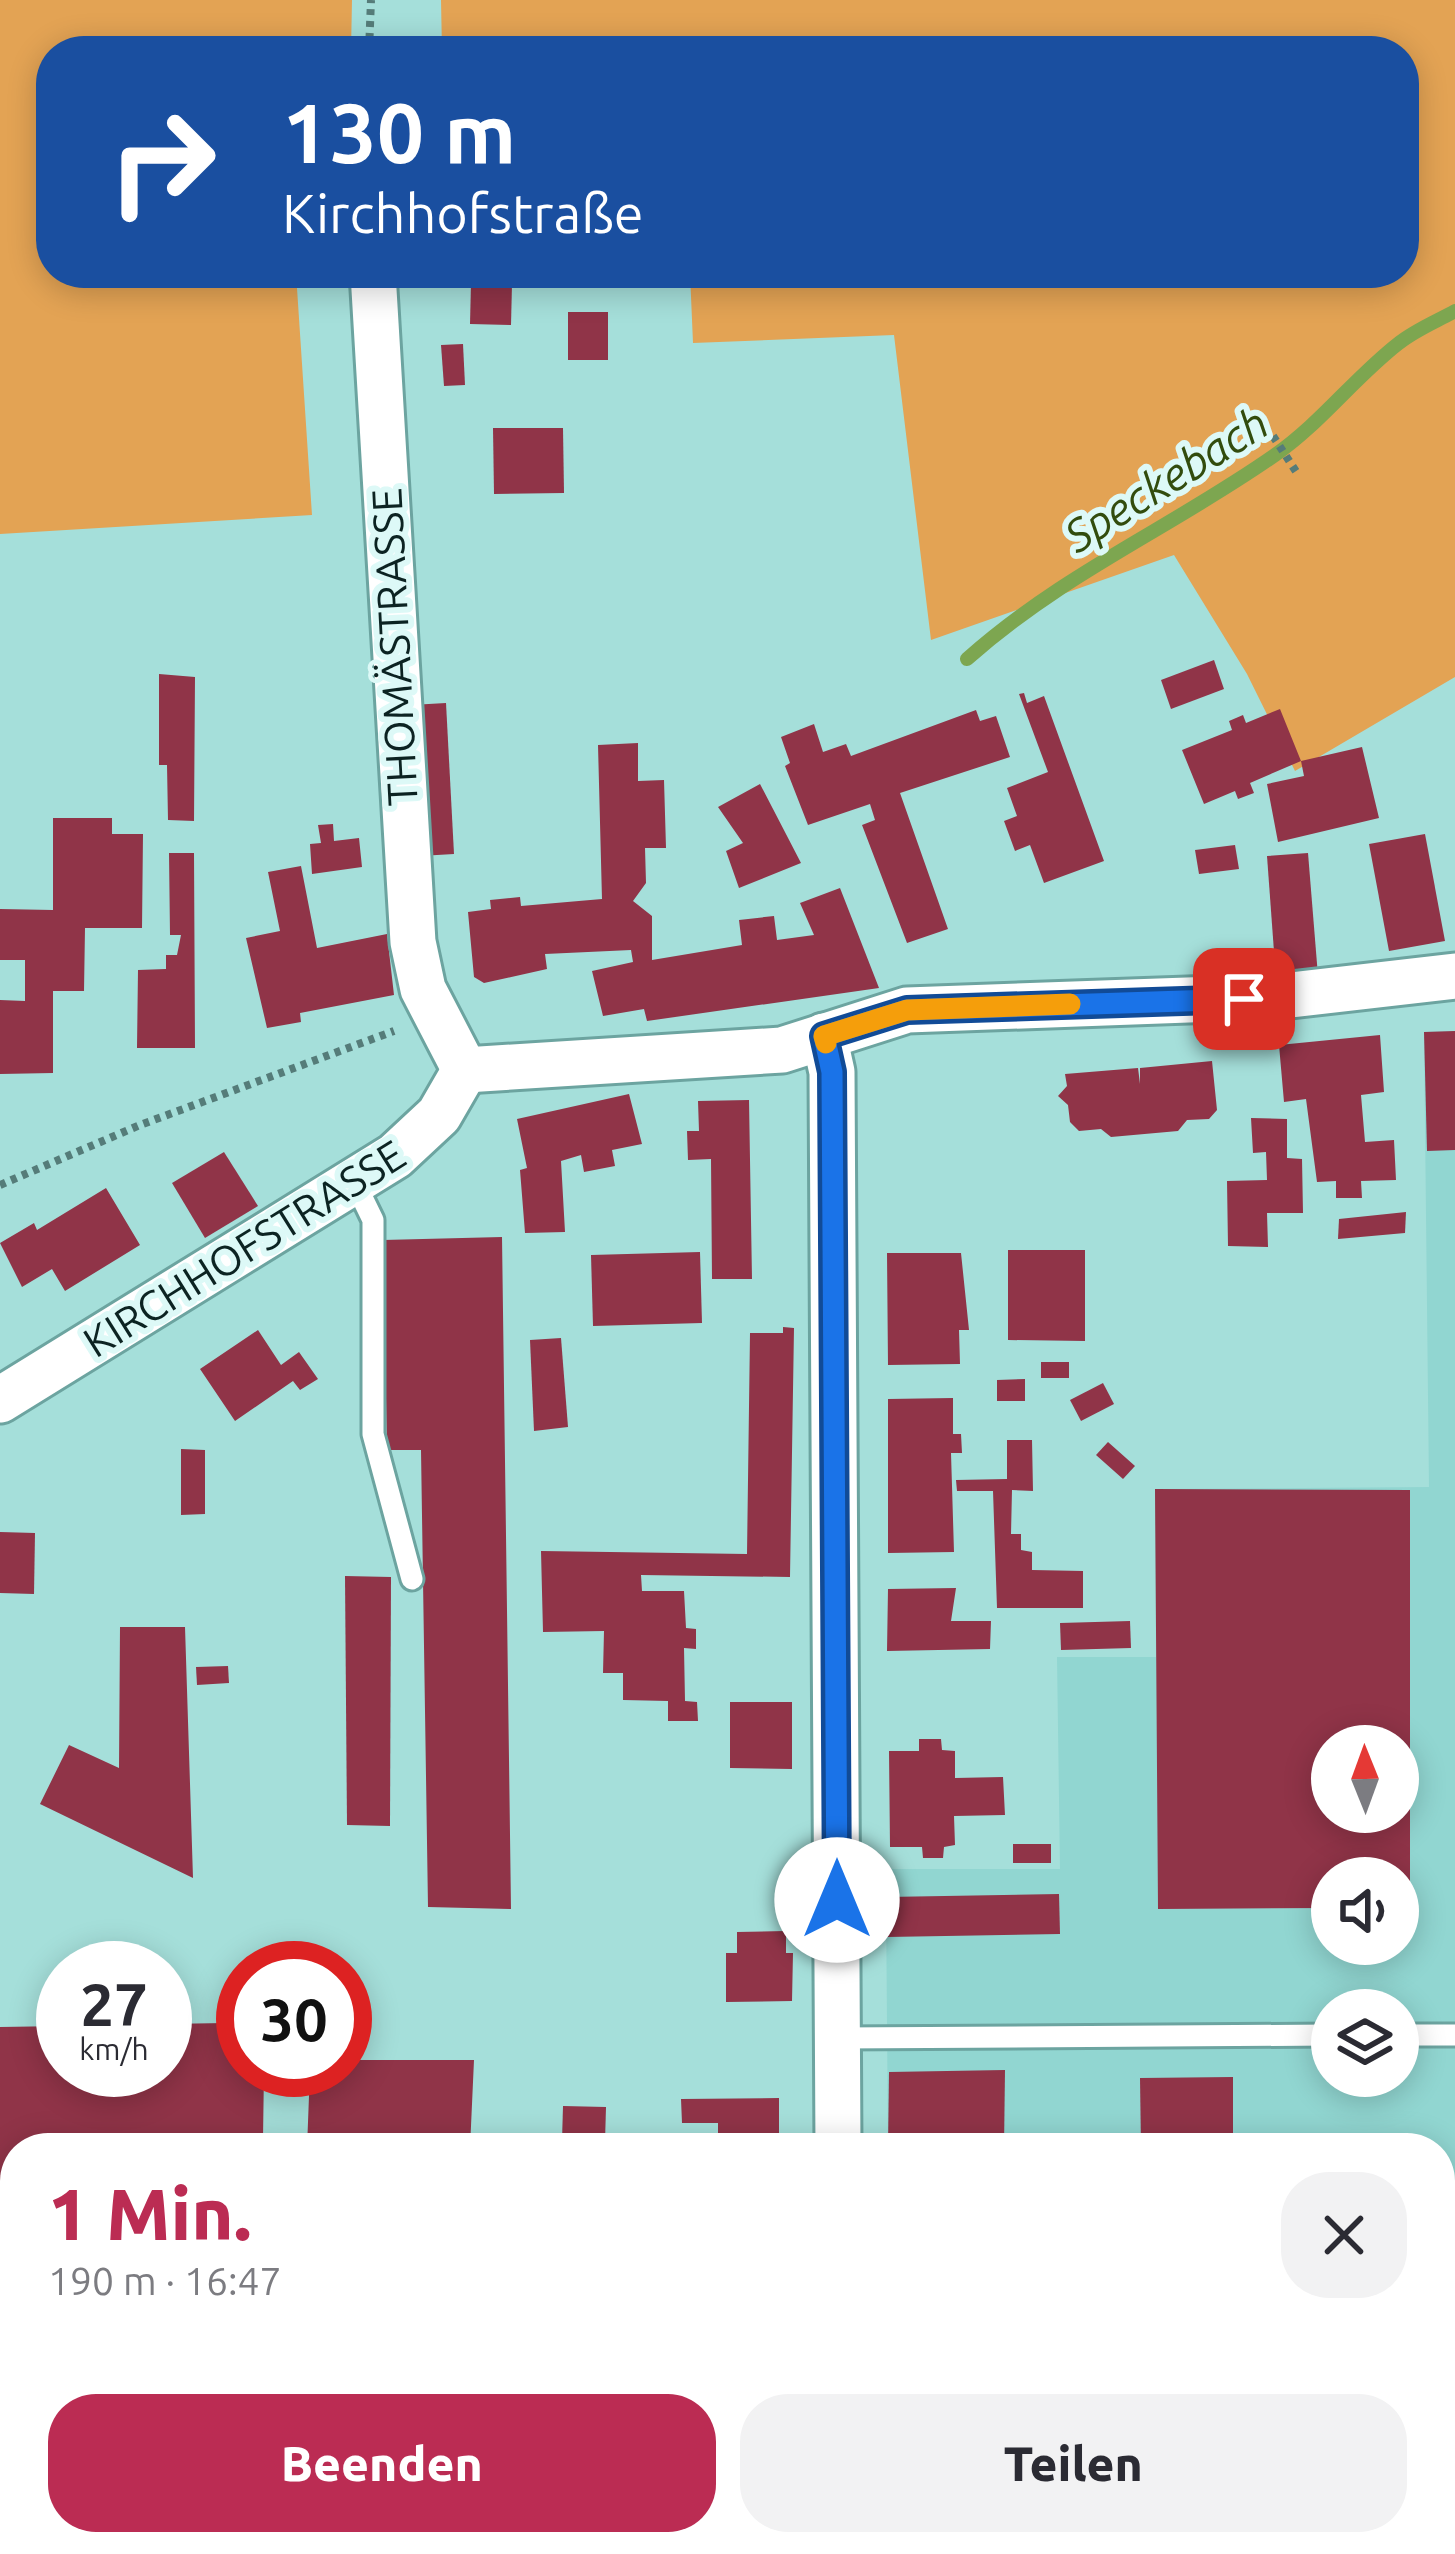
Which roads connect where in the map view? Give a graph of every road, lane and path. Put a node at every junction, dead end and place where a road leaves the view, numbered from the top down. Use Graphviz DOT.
graph roads {
  1 [pos="370,0"];
  2 [pos="369,36"];
  3 [pos="375,288"];
  4 [pos="1273,436"];
  5 [pos="1297,472"];
  6 [pos="1455,976"];
  7 [pos="435,1016"];
  8 [pos="824,1036"];
  9 [pos="465,1070"];
  10 [pos="355,1183"];
  11 [pos="0,1185"];
  12 [pos="0,1400"];
  13 [pos="412,1579"];
  14 [pos="1419,2035"];
  15 [pos="1455,2035"];
  16 [pos="1311,2036"];
  17 [pos="838,2038"];
  18 [pos="838,2133"];
  1 -- 2 [label="path"];
  3 -- 7 [label="street, THOMÄSTRASSE"];
  4 -- 5 [label="path"];
  6 -- 8 [label="street"];
  7 -- 9 [label="street"];
  7 -- 11 [label="path"];
  8 -- 9 [label="street"];
  8 -- 17 [label="street"];
  9 -- 10 [label="street, KIRCHHOFSTRASSE"];
  10 -- 12 [label="street, KIRCHHOFSTRASSE"];
  10 -- 13 [label="lane"];
  14 -- 15 [label="lane"];
  16 -- 17 [label="lane"];
  17 -- 18 [label="street"];
}
